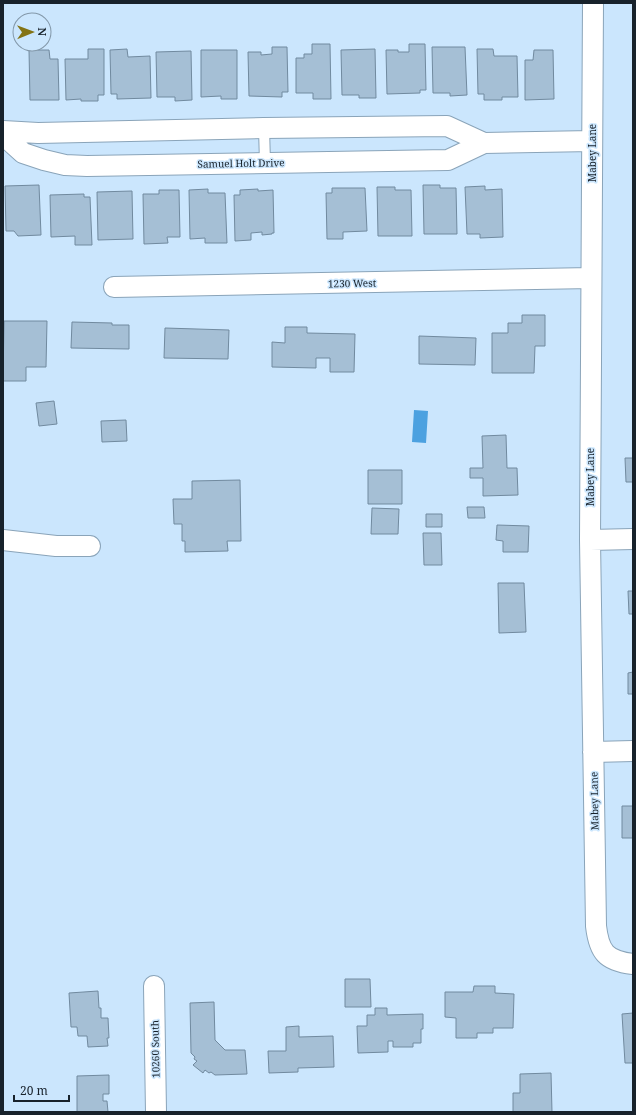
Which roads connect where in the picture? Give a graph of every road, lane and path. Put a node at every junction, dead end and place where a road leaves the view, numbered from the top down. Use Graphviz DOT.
graph roads {
  1 [pos="593,3"];
  2 [pos="264,128"];
  3 [pos="3,131"];
  4 [pos="3,135"];
  5 [pos="592,141"];
  6 [pos="484,143"];
  7 [pos="265,163"];
  8 [pos="591,278"];
  9 [pos="114,287"];
  10 [pos="633,539"];
  11 [pos="3,540"];
  12 [pos="590,540"];
  13 [pos="90,546"];
  14 [pos="593,752"];
  15 [pos="633,752"];
  16 [pos="633,964"];
  17 [pos="154,986"];
  18 [pos="156,1112"];
  1 -- 5 [label="street, Mabey Lane"];
  2 -- 3 [label="street, Samuel Holt Drive"];
  2 -- 6 [label="street, Samuel Holt Drive"];
  2 -- 7 [label="lane"];
  4 -- 7 [label="street, Samuel Holt Drive"];
  5 -- 6 [label="street, Samuel Holt Drive"];
  5 -- 8 [label="street, Mabey Lane"];
  6 -- 7 [label="street, Samuel Holt Drive"];
  8 -- 9 [label="street, 1230 West"];
  8 -- 12 [label="street, Mabey Lane"];
  10 -- 12 [label="street"];
  11 -- 13 [label="street"];
  12 -- 14 [label="street, Mabey Lane"];
  14 -- 15 [label="street"];
  14 -- 16 [label="street, Mabey Lane"];
  17 -- 18 [label="street, 10260 South"];
}
